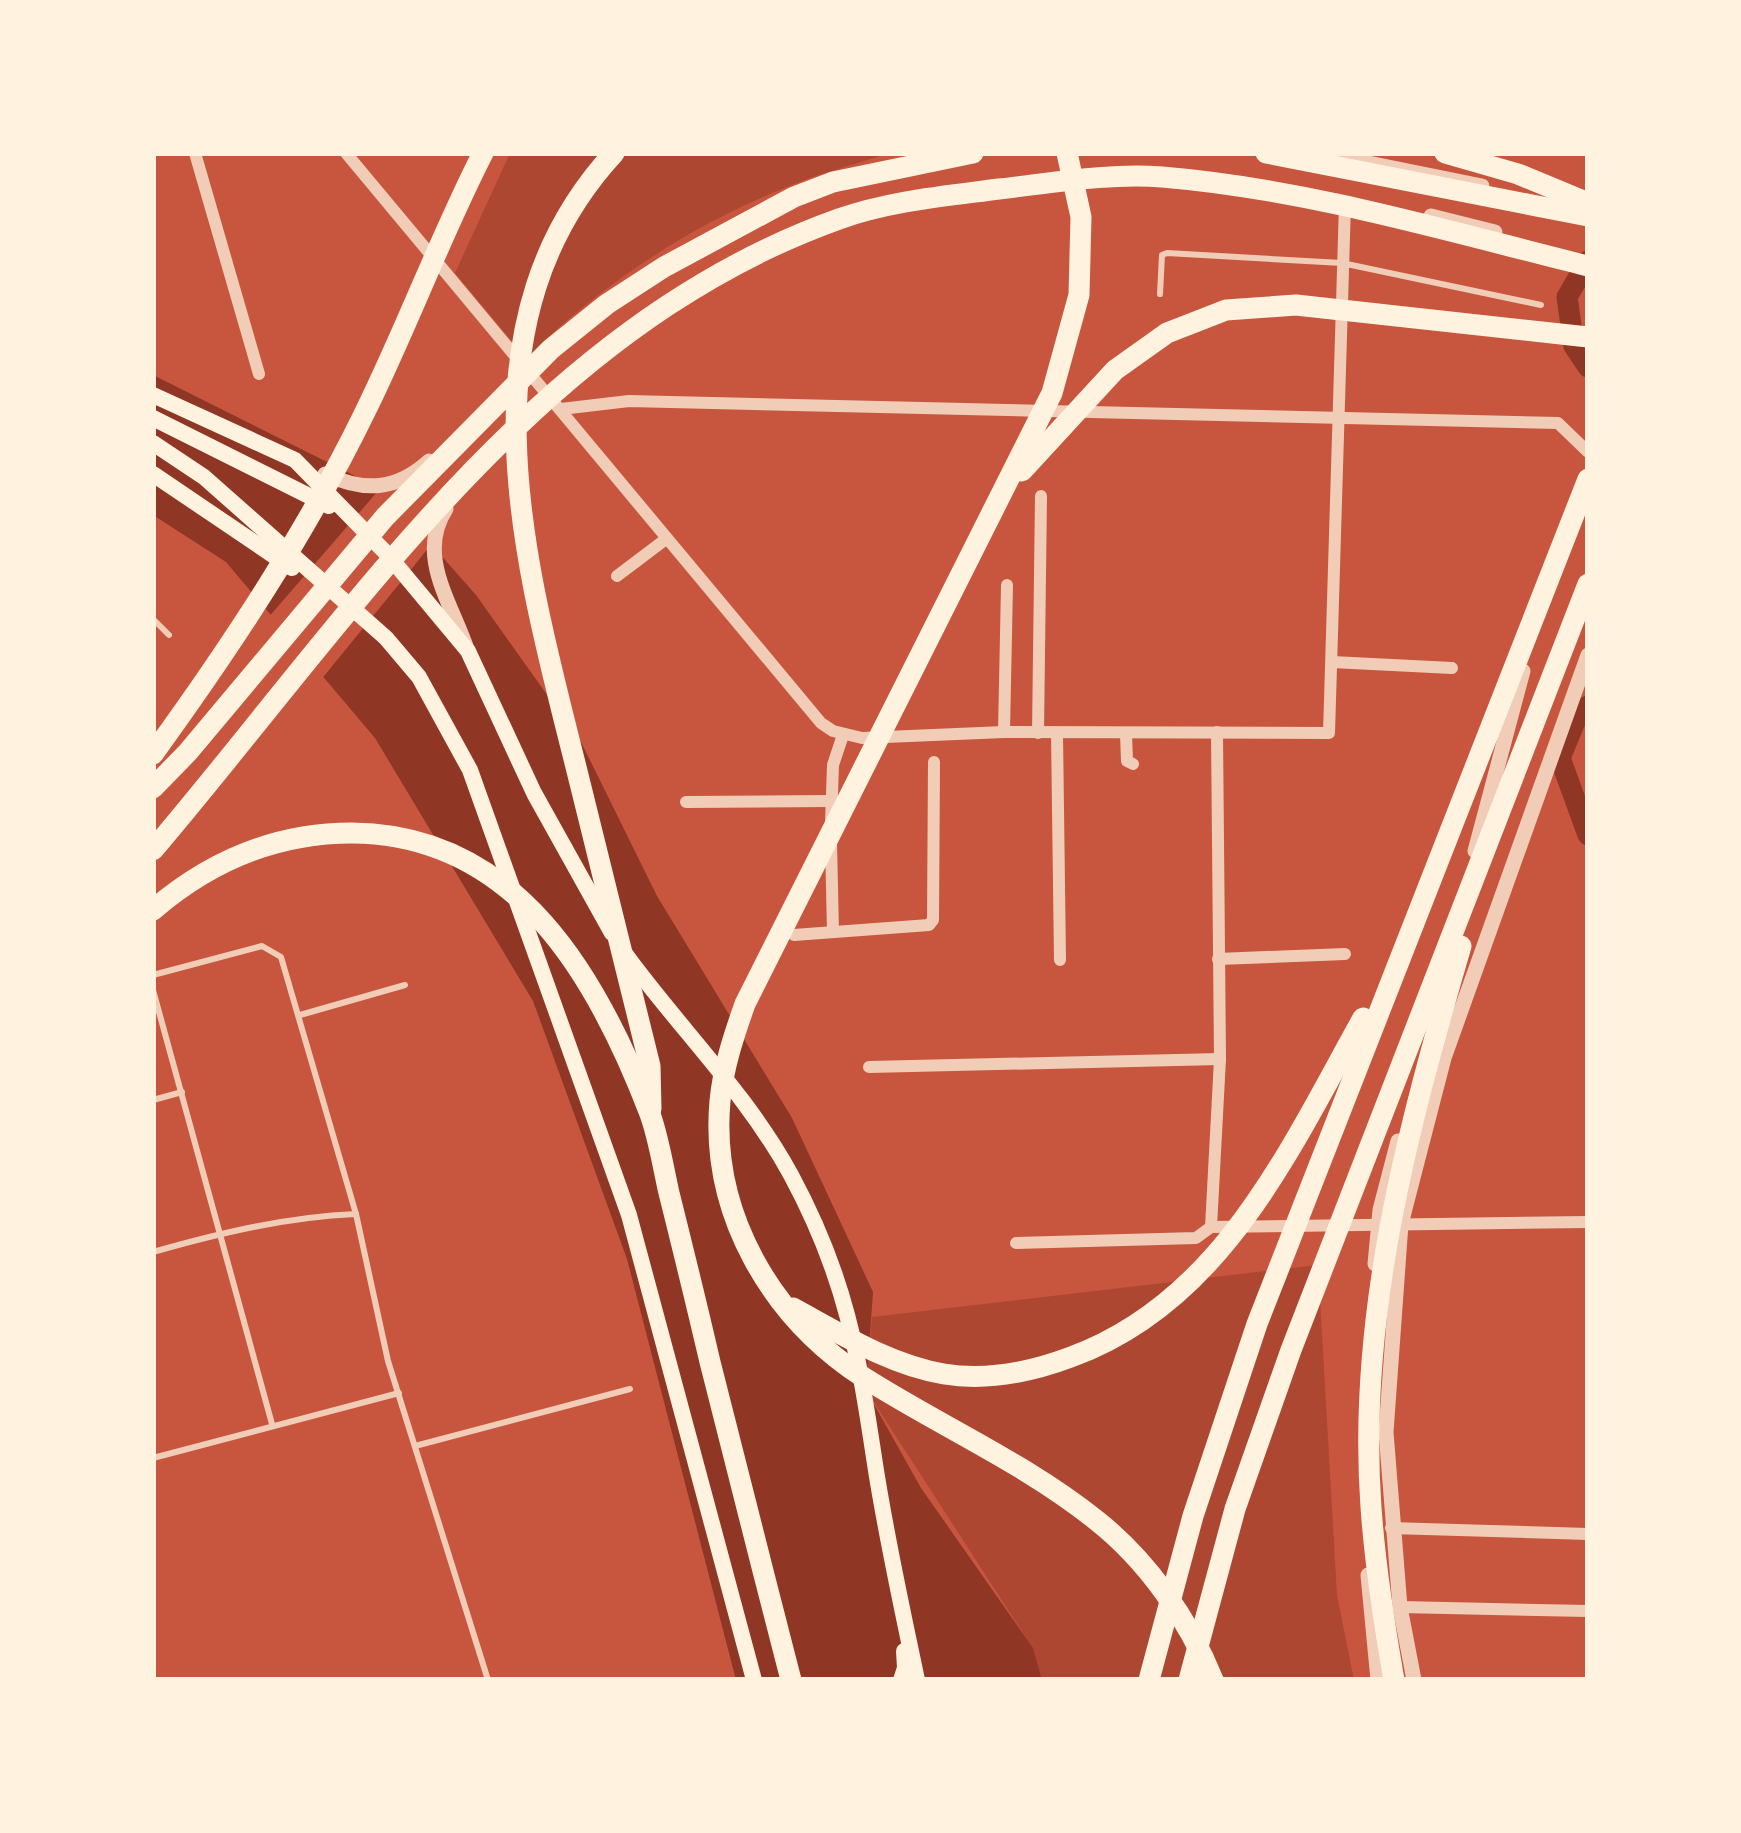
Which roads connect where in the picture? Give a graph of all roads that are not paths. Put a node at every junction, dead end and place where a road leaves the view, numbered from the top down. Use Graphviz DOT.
graph roads {
  1 [pos="195,153"];
  2 [pos="346,153"];
  3 [pos="483,153"];
  4 [pos="614,153"];
  5 [pos="944,153"];
  6 [pos="974,153"];
  7 [pos="1067,153"];
  8 [pos="1266,153"];
  9 [pos="1320,153"];
  10 [pos="1445,153"];
  11 [pos="1345,197"];
  12 [pos="1588,203"];
  13 [pos="1588,217"];
  14 [pos="1588,261"];
  15 [pos="1342,263"];
  16 [pos="1160,294"];
  17 [pos="1541,304"];
  18 [pos="1588,337"];
  19 [pos="524,366"];
  20 [pos="259,374"];
  21 [pos="153,395"];
  22 [pos="558,405"];
  23 [pos="153,418"];
  24 [pos="1339,418"];
  25 [pos="153,443"];
  26 [pos="1588,452"];
  27 [pos="295,460"];
  28 [pos="153,474"];
  29 [pos="1588,479"];
  30 [pos="1006,489"];
  31 [pos="1041,496"];
  32 [pos="1588,507"];
  33 [pos="352,518"];
  34 [pos="666,539"];
  35 [pos="617,576"];
  36 [pos="1588,584"];
  37 [pos="1007,585"];
  38 [pos="335,591"];
  39 [pos="153,619"];
  40 [pos="169,635"];
  41 [pos="468,651"];
  42 [pos="1588,655"];
  43 [pos="1332,662"];
  44 [pos="1452,668"];
  45 [pos="1004,732"];
  46 [pos="1038,733"];
  47 [pos="1057,733"];
  48 [pos="1217,733"];
  49 [pos="1126,734"];
  50 [pos="843,735"];
  51 [pos="153,754"];
  52 [pos="934,762"];
  53 [pos="1133,764"];
  54 [pos="153,788"];
  55 [pos="830,801"];
  56 [pos="1503,801"];
  57 [pos="686,802"];
  58 [pos="153,850"];
  59 [pos="153,910"];
  60 [pos="833,932"];
  61 [pos="794,935"];
  62 [pos="1400,952"];
  63 [pos="1345,954"];
  64 [pos="1218,959"];
  65 [pos="1060,960"];
  66 [pos="153,975"];
  67 [pos="404,985"];
  68 [pos="153,991"];
  69 [pos="300,1015"];
  70 [pos="1220,1059"];
  71 [pos="869,1067"];
  72 [pos="182,1092"];
  73 [pos="153,1100"];
  74 [pos="650,1115"];
  75 [pos="356,1214"];
  76 [pos="1588,1222"];
  77 [pos="1211,1227"];
  78 [pos="1401,1227"];
  79 [pos="1378,1228"];
  80 [pos="219,1234"];
  81 [pos="1016,1243"];
  82 [pos="153,1252"];
  83 [pos="782,1303"];
  84 [pos="630,1389"];
  85 [pos="399,1393"];
  86 [pos="272,1424"];
  87 [pos="415,1446"];
  88 [pos="153,1458"];
  89 [pos="1391,1528"];
  90 [pos="1588,1534"];
  91 [pos="898,1591"];
  92 [pos="1400,1607"];
  93 [pos="1588,1611"];
  94 [pos="746,1646"];
  95 [pos="488,1680"];
  96 [pos="754,1680"];
  97 [pos="769,1680"];
  98 [pos="791,1680"];
  99 [pos="901,1680"];
  100 [pos="917,1680"];
  101 [pos="1149,1680"];
  102 [pos="1189,1680"];
  103 [pos="1213,1680"];
  104 [pos="1378,1680"];
  105 [pos="1394,1680"];
  106 [pos="1414,1680"];
  1 -- 20 [label="street"];
  2 -- 19 [label="street"];
  3 -- 51 [label="highway"];
  4 -- 74 [label="highway"];
  5 -- 19 [label="street"];
  6 -- 54 [label="highway"];
  7 -- 30 [label="highway"];
  8 -- 13 [label="highway"];
  9 -- 13 [label="street"];
  10 -- 12 [label="highway"];
  11 -- 14 [label="street"];
  11 -- 15 [label="street"];
  11 -- 22 [label="street"];
  14 -- 58 [label="highway"];
  15 -- 16 [label="lane"];
  15 -- 17 [label="lane"];
  15 -- 24 [label="street"];
  18 -- 30 [label="highway"];
  19 -- 22 [label="street"];
  19 -- 27 [label="street"];
  21 -- 27 [label="main road"];
  22 -- 24 [label="street"];
  22 -- 34 [label="street"];
  22 -- 41 [label="street"];
  23 -- 33 [label="main road"];
  24 -- 26 [label="street"];
  24 -- 43 [label="street"];
  25 -- 38 [label="main road"];
  27 -- 33 [label="main road"];
  28 -- 38 [label="main road"];
  29 -- 62 [label="highway"];
  30 -- 83 [label="highway"];
  31 -- 46 [label="street"];
  32 -- 79 [label="street"];
  33 -- 41 [label="main road"];
  34 -- 35 [label="street"];
  34 -- 50 [label="street"];
  36 -- 56 [label="highway"];
  37 -- 45 [label="street"];
  38 -- 94 [label="main road"];
  39 -- 40 [label="lane"];
  41 -- 91 [label="main road"];
  42 -- 78 [label="street"];
  43 -- 44 [label="street"];
  43 -- 48 [label="street"];
  45 -- 46 [label="street"];
  45 -- 50 [label="street"];
  46 -- 47 [label="street"];
  47 -- 49 [label="street"];
  47 -- 65 [label="street"];
  48 -- 49 [label="street"];
  48 -- 64 [label="street"];
  49 -- 53 [label="street"];
  50 -- 55 [label="street"];
  52 -- 60 [label="street"];
  55 -- 57 [label="street"];
  55 -- 60 [label="street"];
  56 -- 102 [label="highway"];
  56 -- 105 [label="highway"];
  59 -- 74 [label="highway"];
  60 -- 61 [label="street"];
  62 -- 83 [label="highway"];
  62 -- 101 [label="highway"];
  63 -- 64 [label="street"];
  64 -- 70 [label="street"];
  66 -- 69 [label="lane"];
  67 -- 69 [label="lane"];
  68 -- 72 [label="lane"];
  69 -- 75 [label="lane"];
  70 -- 71 [label="street"];
  70 -- 77 [label="street"];
  72 -- 73 [label="lane"];
  72 -- 80 [label="lane"];
  74 -- 98 [label="highway"];
  75 -- 80 [label="lane"];
  75 -- 85 [label="lane"];
  76 -- 78 [label="street"];
  77 -- 79 [label="street"];
  77 -- 81 [label="street"];
  78 -- 79 [label="street"];
  78 -- 89 [label="street"];
  79 -- 104 [label="street"];
  80 -- 82 [label="lane"];
  80 -- 86 [label="lane"];
  83 -- 103 [label="highway"];
  84 -- 87 [label="lane"];
  85 -- 86 [label="lane"];
  85 -- 87 [label="lane"];
  86 -- 88 [label="lane"];
  87 -- 95 [label="lane"];
  89 -- 90 [label="street"];
  89 -- 92 [label="street"];
  91 -- 99 [label="main road"];
  91 -- 100 [label="main road"];
  92 -- 93 [label="street"];
  92 -- 106 [label="street"];
  94 -- 96 [label="main road"];
  94 -- 97 [label="main road"];
}
